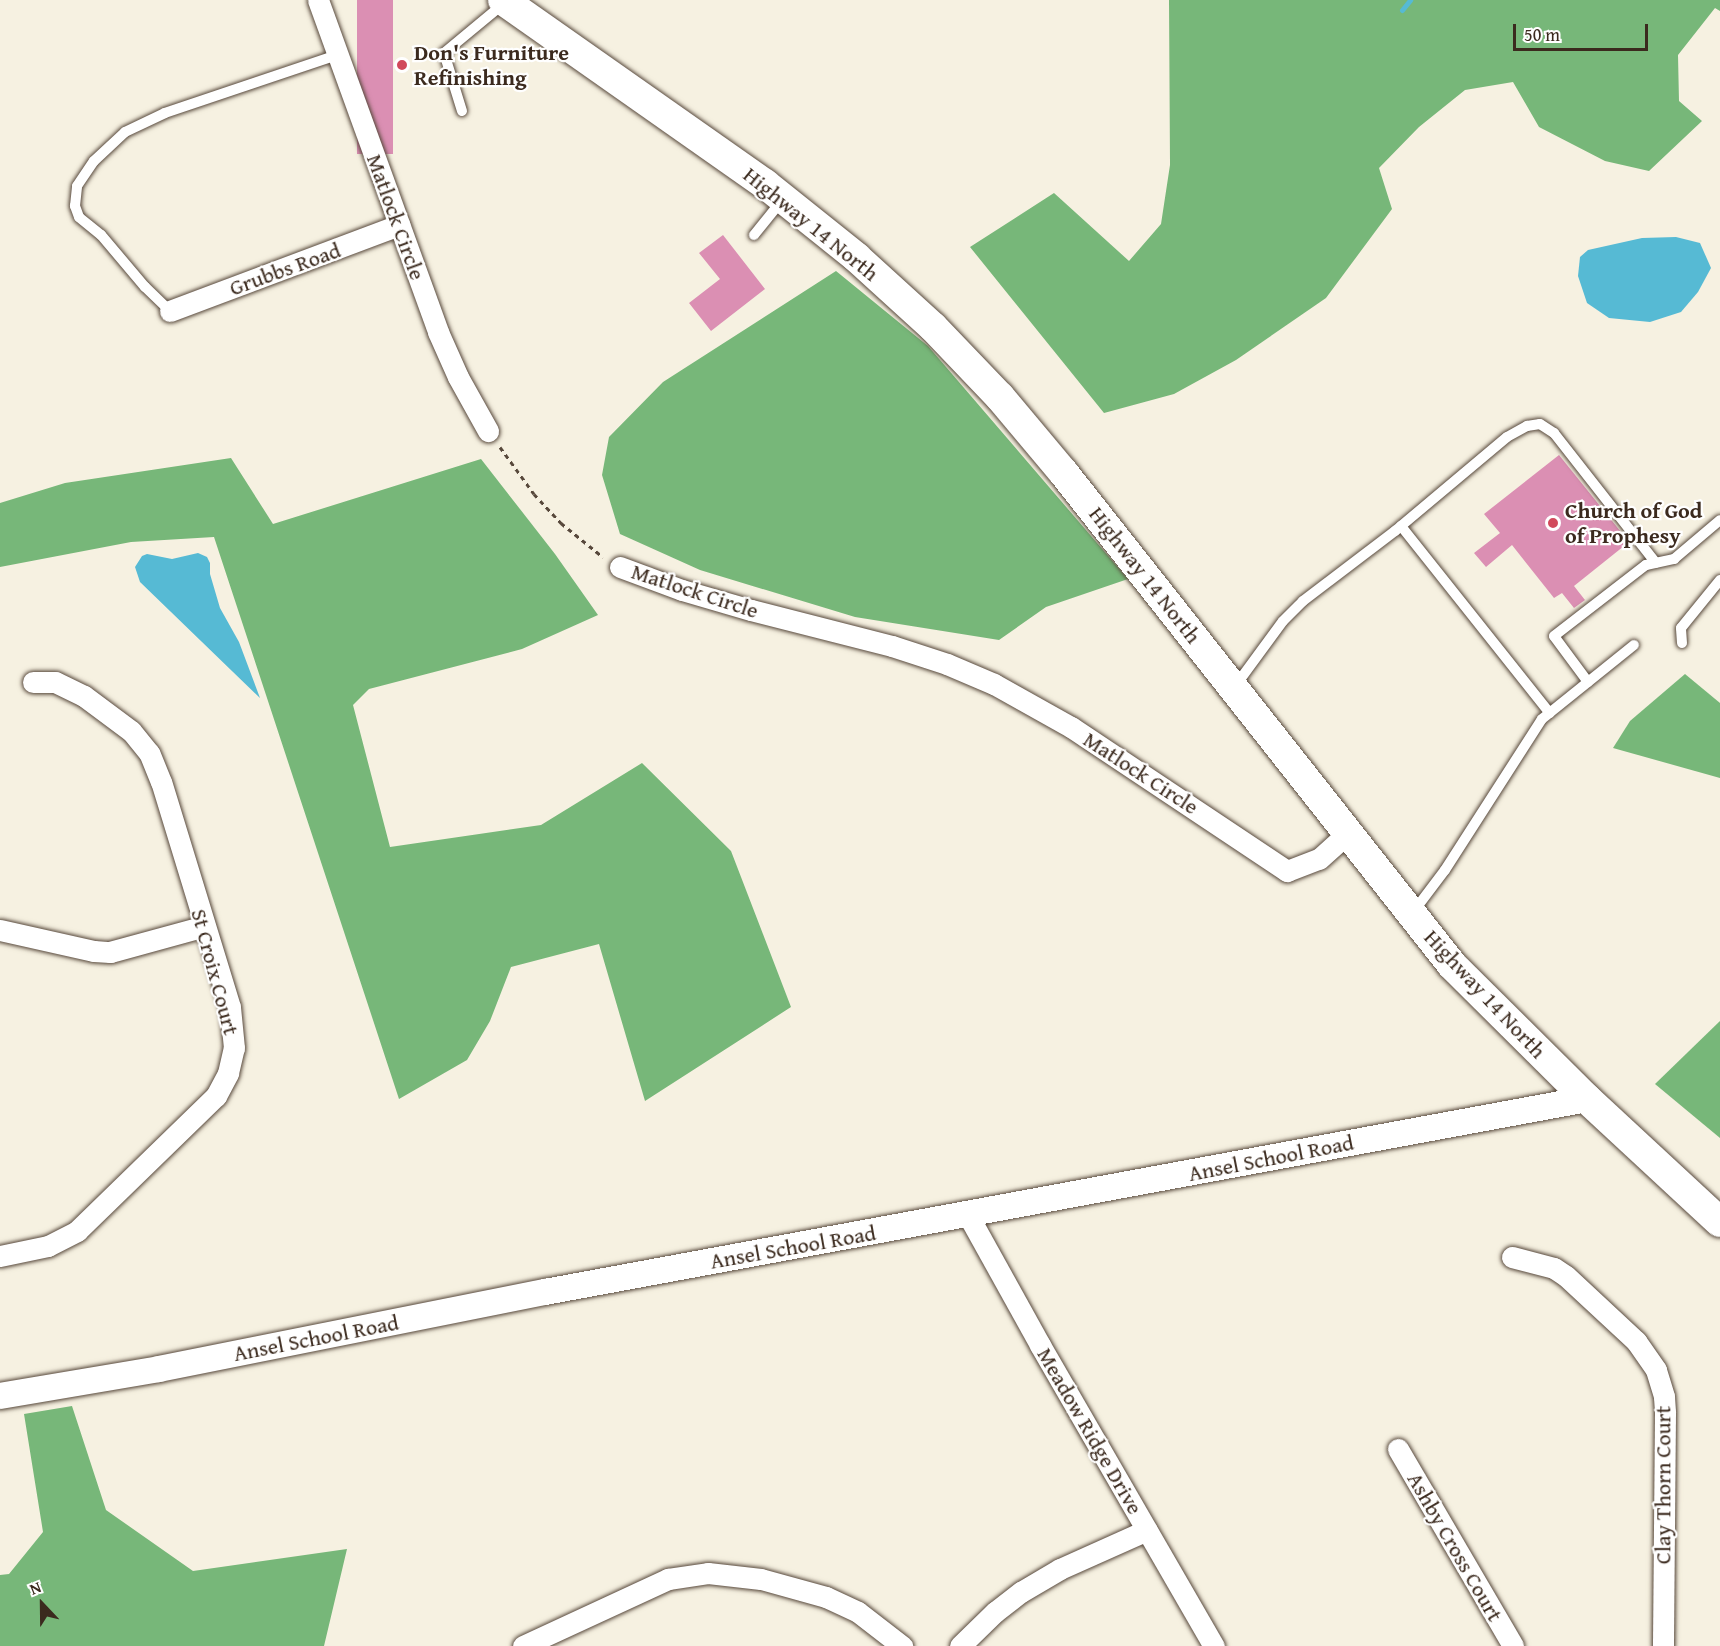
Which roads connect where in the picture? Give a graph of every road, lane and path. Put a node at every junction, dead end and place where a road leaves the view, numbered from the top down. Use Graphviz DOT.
graph roads {
  1 [pos="318,0"];
  2 [pos="504,1"];
  3 [pos="338,55"];
  4 [pos="462,111"];
  5 [pos="783,199"];
  6 [pos="399,225"];
  7 [pos="754,235"];
  8 [pos="170,311"];
  9 [pos="488,431"];
  10 [pos="1720,520"];
  11 [pos="1401,526"];
  12 [pos="1656,563"];
  13 [pos="620,567"];
  14 [pos="1720,580"];
  15 [pos="1682,643"];
  16 [pos="1634,645"];
  17 [pos="33,682"];
  18 [pos="1588,682"];
  19 [pos="1234,688"];
  20 [pos="1550,713"];
  21 [pos="1348,834"];
  22 [pos="1412,914"];
  23 [pos="205,926"];
  24 [pos="0,930"];
  25 [pos="1587,1099"];
  26 [pos="968,1215"];
  27 [pos="1720,1222"];
  28 [pos="0,1256"];
  29 [pos="1512,1257"];
  30 [pos="0,1396"];
  31 [pos="1398,1449"];
  32 [pos="1147,1530"];
  33 [pos="523,1646"];
  34 [pos="902,1646"];
  35 [pos="960,1646"];
  36 [pos="1214,1646"];
  37 [pos="1513,1646"];
  38 [pos="1663,1646"];
  1 -- 3 [label="street, Matlock Circle"];
  2 -- 4 [label="lane"];
  2 -- 5 [label="main road, Highway 14 North"];
  3 -- 6 [label="street, Matlock Circle"];
  3 -- 8 [label="lane"];
  5 -- 7 [label="lane"];
  5 -- 19 [label="main road, Highway 14 North"];
  6 -- 8 [label="street, Grubbs Road"];
  6 -- 9 [label="street, Matlock Circle"];
  9 -- 13 [label="path, Matlock Circle"];
  10 -- 12 [label="lane"];
  11 -- 12 [label="lane"];
  11 -- 19 [label="lane"];
  11 -- 20 [label="lane"];
  12 -- 18 [label="lane"];
  13 -- 21 [label="street, Matlock Circle"];
  14 -- 15 [label="lane"];
  16 -- 18 [label="lane"];
  17 -- 23 [label="street, St Croix Court"];
  18 -- 20 [label="lane"];
  19 -- 21 [label="main road, Highway 14 North"];
  20 -- 22 [label="lane"];
  21 -- 22 [label="main road, Highway 14 North"];
  22 -- 25 [label="main road, Highway 14 North"];
  23 -- 24 [label="street"];
  23 -- 28 [label="street, St Croix Court"];
  25 -- 26 [label="street, Ansel School Road"];
  25 -- 27 [label="main road, Highway 14 North"];
  26 -- 30 [label="street, Ansel School Road"];
  26 -- 32 [label="street, Meadow Ridge Drive"];
  29 -- 38 [label="street, Clay Thorn Court"];
  31 -- 37 [label="street, Ashby Cross Court"];
  32 -- 35 [label="street"];
  32 -- 36 [label="street, Meadow Ridge Drive"];
  33 -- 34 [label="street"];
}
